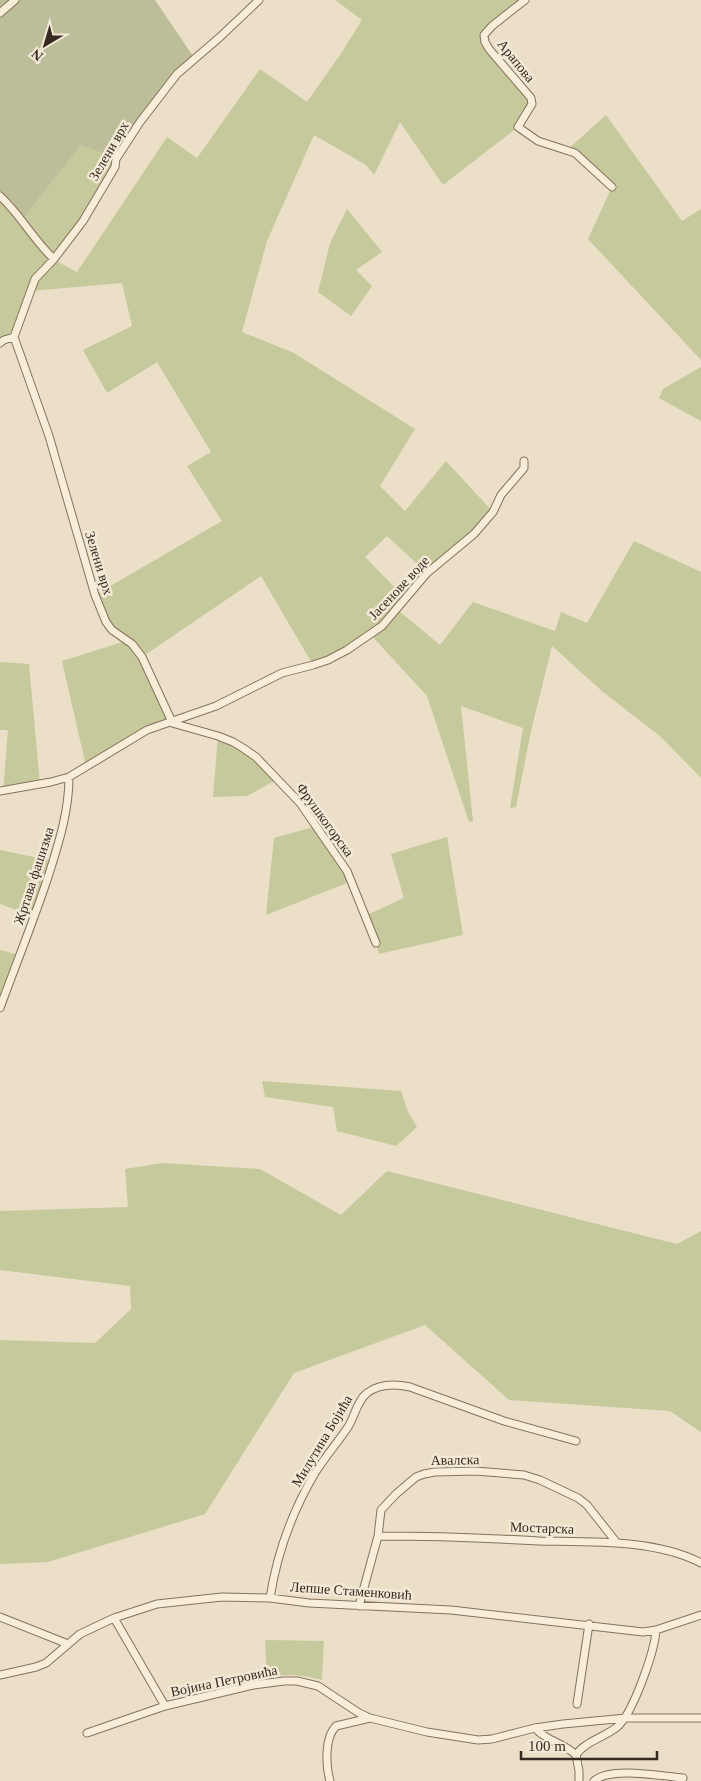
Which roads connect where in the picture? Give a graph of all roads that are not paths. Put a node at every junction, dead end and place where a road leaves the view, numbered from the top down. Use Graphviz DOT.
graph roads {
  1 [pos="15,0"];
  2 [pos="259,0"];
  3 [pos="524,0"];
  4 [pos="0,12"];
  5 [pos="612,188"];
  6 [pos="0,196"];
  7 [pos="54,260"];
  8 [pos="14,337"];
  9 [pos="0,343"];
  10 [pos="524,461"];
  11 [pos="172,722"];
  12 [pos="69,777"];
  13 [pos="0,791"];
  14 [pos="376,943"];
  15 [pos="0,1008"];
  16 [pos="576,1441"];
  17 [pos="378,1536"];
  18 [pos="617,1544"];
  19 [pos="701,1563"];
  20 [pos="270,1598"];
  21 [pos="359,1606"];
  22 [pos="701,1615"];
  23 [pos="0,1616"];
  24 [pos="114,1618"];
  25 [pos="589,1624"];
  26 [pos="656,1630"];
  27 [pos="68,1644"];
  28 [pos="0,1675"];
  29 [pos="577,1704"];
  30 [pos="165,1706"];
  31 [pos="370,1718"];
  32 [pos="626,1718"];
  33 [pos="701,1718"];
  34 [pos="535,1728"];
  35 [pos="86,1733"];
  36 [pos="576,1755"];
  37 [pos="683,1778"];
  38 [pos="330,1781"];
  39 [pos="579,1781"];
  40 [pos="594,1781"];
  1 -- 4 [label="street"];
  2 -- 7 [label="street, Зелени врх"];
  3 -- 5 [label="street, Арапова"];
  6 -- 7 [label="street"];
  7 -- 8 [label="street, Зелени врх"];
  8 -- 9 [label="street"];
  8 -- 11 [label="street, Зелени врх"];
  10 -- 11 [label="street, Јасенове воде"];
  11 -- 12 [label="street"];
  11 -- 14 [label="street, Фрушкогорска"];
  12 -- 13 [label="street"];
  12 -- 15 [label="street, Жртава фашизма"];
  16 -- 20 [label="street, Милутина Бојића"];
  17 -- 18 [label="street, Мостарска"];
  17 -- 18 [label="street, Авалска"];
  17 -- 21 [label="street, Авалска"];
  18 -- 19 [label="street, Мостарска"];
  20 -- 21 [label="street, Лепше Стаменковић"];
  20 -- 24 [label="street, Лепше Стаменковић"];
  21 -- 25 [label="street, Лепше Стаменковић"];
  22 -- 26 [label="street, Лепше Стаменковић"];
  23 -- 27 [label="street"];
  24 -- 27 [label="street, Лепше Стаменковић"];
  24 -- 30 [label="street"];
  25 -- 26 [label="street, Лепше Стаменковић"];
  25 -- 29 [label="street"];
  26 -- 32 [label="street"];
  27 -- 28 [label="street, Лепше Стаменковић"];
  30 -- 31 [label="street, Војина Петровића"];
  30 -- 35 [label="street, Војина Петровића"];
  31 -- 34 [label="street, Војина Петровића"];
  31 -- 38 [label="street"];
  32 -- 33 [label="street, Војина Петровића"];
  32 -- 34 [label="street, Војина Петровића"];
  32 -- 36 [label="street"];
  34 -- 36 [label="street"];
  36 -- 39 [label="street"];
  37 -- 40 [label="street"];
}
